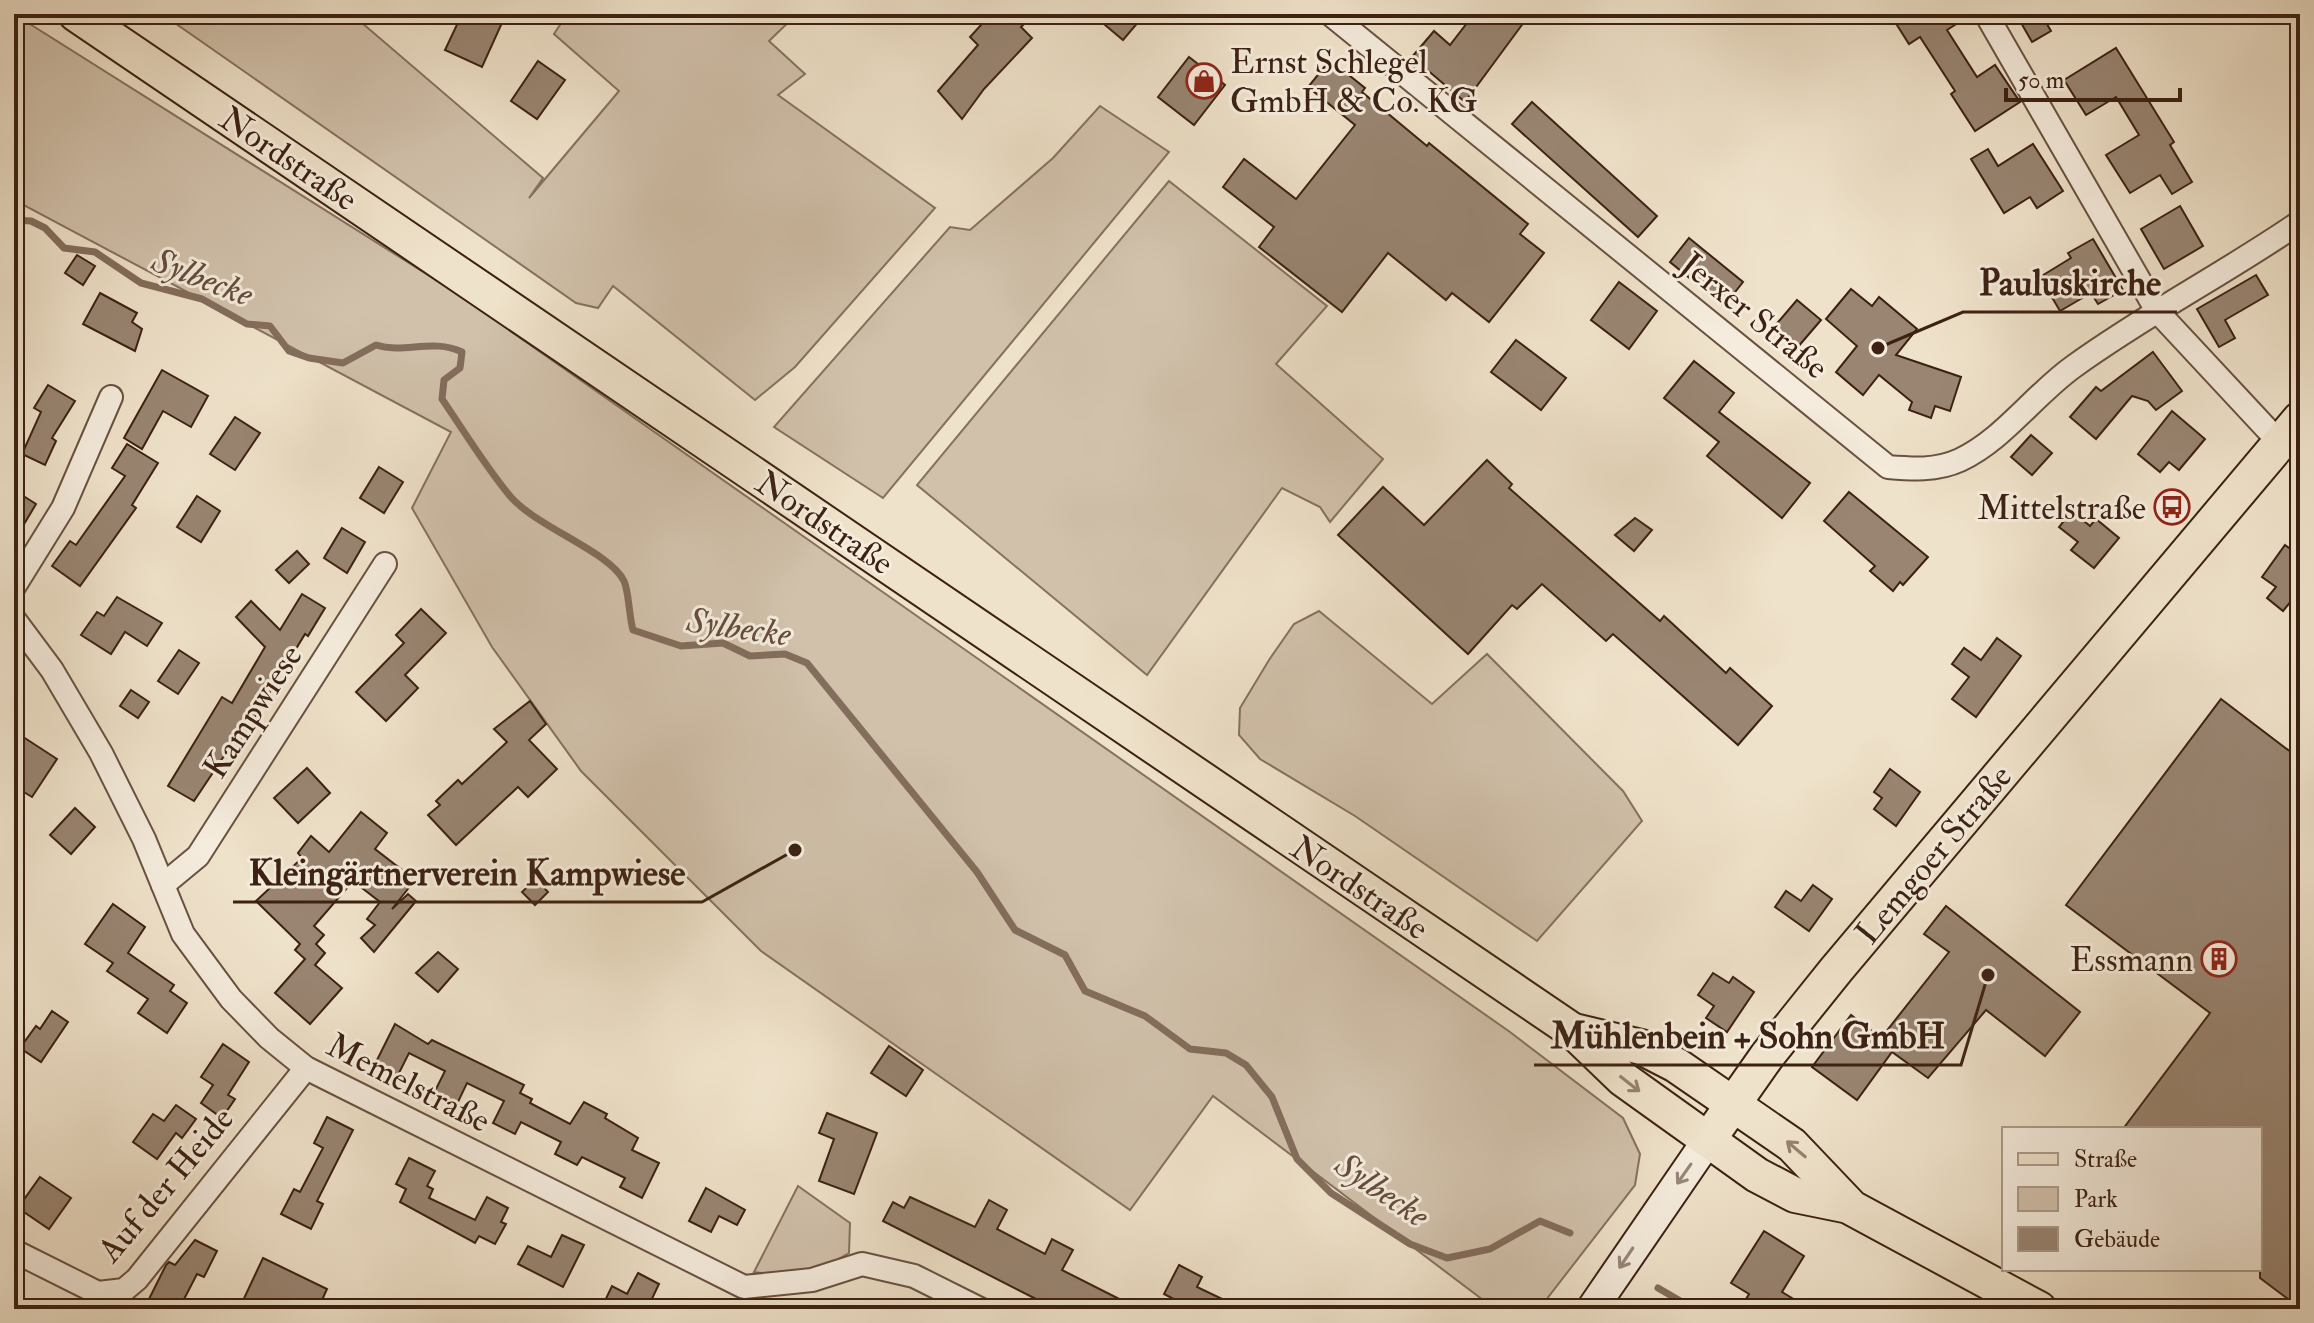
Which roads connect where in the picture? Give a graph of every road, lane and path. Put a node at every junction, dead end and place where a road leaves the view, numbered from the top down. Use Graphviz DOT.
graph roads {
  1 [pos="76,14"];
  2 [pos="1330,14"];
  3 [pos="1986,14"];
  4 [pos="2300,222"];
  5 [pos="2157,311"];
  6 [pos="111,397"];
  7 [pos="2295,426"];
  8 [pos="385,564"];
  9 [pos="14,587"];
  10 [pos="14,619"];
  11 [pos="163,885"];
  12 [pos="1573,1031"];
  13 [pos="306,1068"];
  14 [pos="1734,1104"];
  15 [pos="1708,1140"];
  16 [pos="1849,1206"];
  17 [pos="14,1251"];
  18 [pos="980,1309"];
  19 [pos="1592,1309"];
  20 [pos="2039,1309"];
  1 -- 12 [label="main road, Nordstraße"];
  2 -- 5 [label="street, Jerxer Straße"];
  3 -- 5 [label="street"];
  4 -- 5 [label="street, Jerxer Straße"];
  5 -- 7 [label="street"];
  6 -- 9 [label="street"];
  7 -- 14 [label="main road, Lemgoer Straße"];
  8 -- 11 [label="street, Kampwiese"];
  10 -- 11 [label="street, Memelstraße"];
  11 -- 13 [label="street, Memelstraße"];
  12 -- 14 [label="main road, Nordstraße"];
  12 -- 15 [label="main road, Nordstraße, one-way"];
  13 -- 17 [label="street, Auf der Heide"];
  13 -- 18 [label="street, Memelstraße"];
  14 -- 15 [label="main road, Lemgoer Straße"];
  16 -- 14 [label="main road, Nordstraße, one-way"];
  15 -- 16 [label="main road, Nordstraße"];
  15 -- 19 [label="main road, Lemgoer Straße, one-way"];
  16 -- 20 [label="main road"];
}
